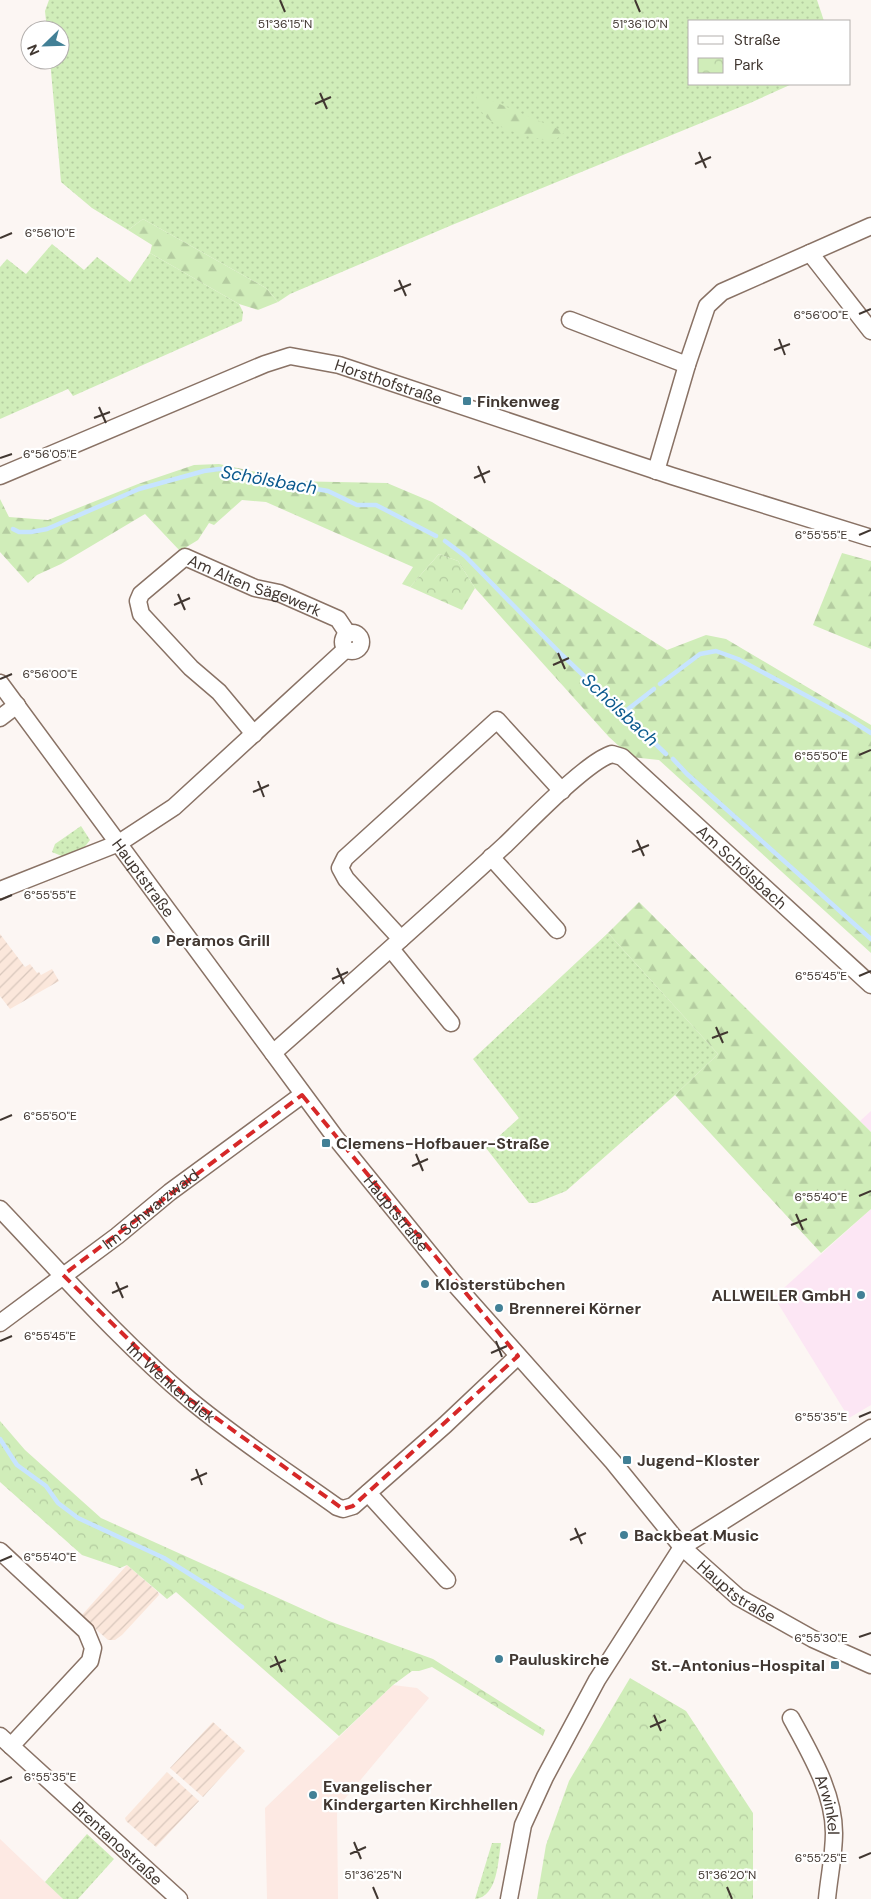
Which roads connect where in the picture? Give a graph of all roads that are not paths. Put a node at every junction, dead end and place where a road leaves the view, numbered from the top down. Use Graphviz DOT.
graph roads {
  1 [pos="871,226"];
  2 [pos="810,253"];
  3 [pos="570,320"];
  4 [pos="871,332"];
  5 [pos="687,365"];
  6 [pos="656,471"];
  7 [pos="0,476"];
  8 [pos="871,538"];
  9 [pos="0,682"];
  10 [pos="17,705"];
  11 [pos="0,718"];
  12 [pos="254,734"];
  13 [pos="562,791"];
  14 [pos="119,843"];
  15 [pos="491,857"];
  16 [pos="0,890"];
  17 [pos="557,930"];
  18 [pos="396,944"];
  19 [pos="871,985"];
  20 [pos="451,1024"];
  21 [pos="273,1053"];
  22 [pos="302,1095"];
  23 [pos="0,1208"];
  24 [pos="63,1275"];
  25 [pos="0,1323"];
  26 [pos="518,1356"];
  27 [pos="871,1428"];
  28 [pos="368,1492"];
  29 [pos="682,1547"];
  30 [pos="0,1552"];
  31 [pos="447,1580"];
  32 [pos="871,1665"];
  33 [pos="791,1718"];
  34 [pos="6,1741"];
  35 [pos="179,1899"];
  36 [pos="509,1899"];
  37 [pos="827,1899"];
  1 -- 2 [label="street"];
  2 -- 4 [label="street"];
  2 -- 5 [label="street"];
  3 -- 5 [label="street"];
  5 -- 6 [label="street"];
  6 -- 7 [label="street, Horsthofstraße"];
  6 -- 8 [label="street, Horsthofstraße"];
  9 -- 10 [label="street, Hauptstraße"];
  10 -- 11 [label="street"];
  10 -- 14 [label="street, Hauptstraße"];
  12 -- 12 [label="street, Am Alten Sägewerk"];
  12 -- 14 [label="street, Am Alten Sägewerk"];
  13 -- 15 [label="street"];
  13 -- 18 [label="street"];
  13 -- 19 [label="street, Am Schölsbach"];
  14 -- 16 [label="street, Am Alten Sägewerk"];
  14 -- 21 [label="street, Hauptstraße"];
  15 -- 17 [label="street"];
  15 -- 18 [label="street"];
  18 -- 20 [label="street"];
  18 -- 21 [label="street"];
  21 -- 22 [label="street, Hauptstraße"];
  22 -- 24 [label="street, Im Schwarzwald"];
  22 -- 26 [label="street, Hauptstraße"];
  23 -- 24 [label="street, Im Wenkendiek"];
  24 -- 25 [label="street, Im Schwarzwald"];
  24 -- 28 [label="street, Im Wenkendiek"];
  26 -- 28 [label="street, Im Wenkendiek"];
  26 -- 29 [label="street, Hauptstraße"];
  27 -- 29 [label="street"];
  28 -- 31 [label="street"];
  29 -- 32 [label="street, Hauptstraße"];
  29 -- 36 [label="street"];
  30 -- 34 [label="street, Brentanostraße"];
  33 -- 37 [label="street, Arwinkel"];
  34 -- 35 [label="street, Brentanostraße"];
}
